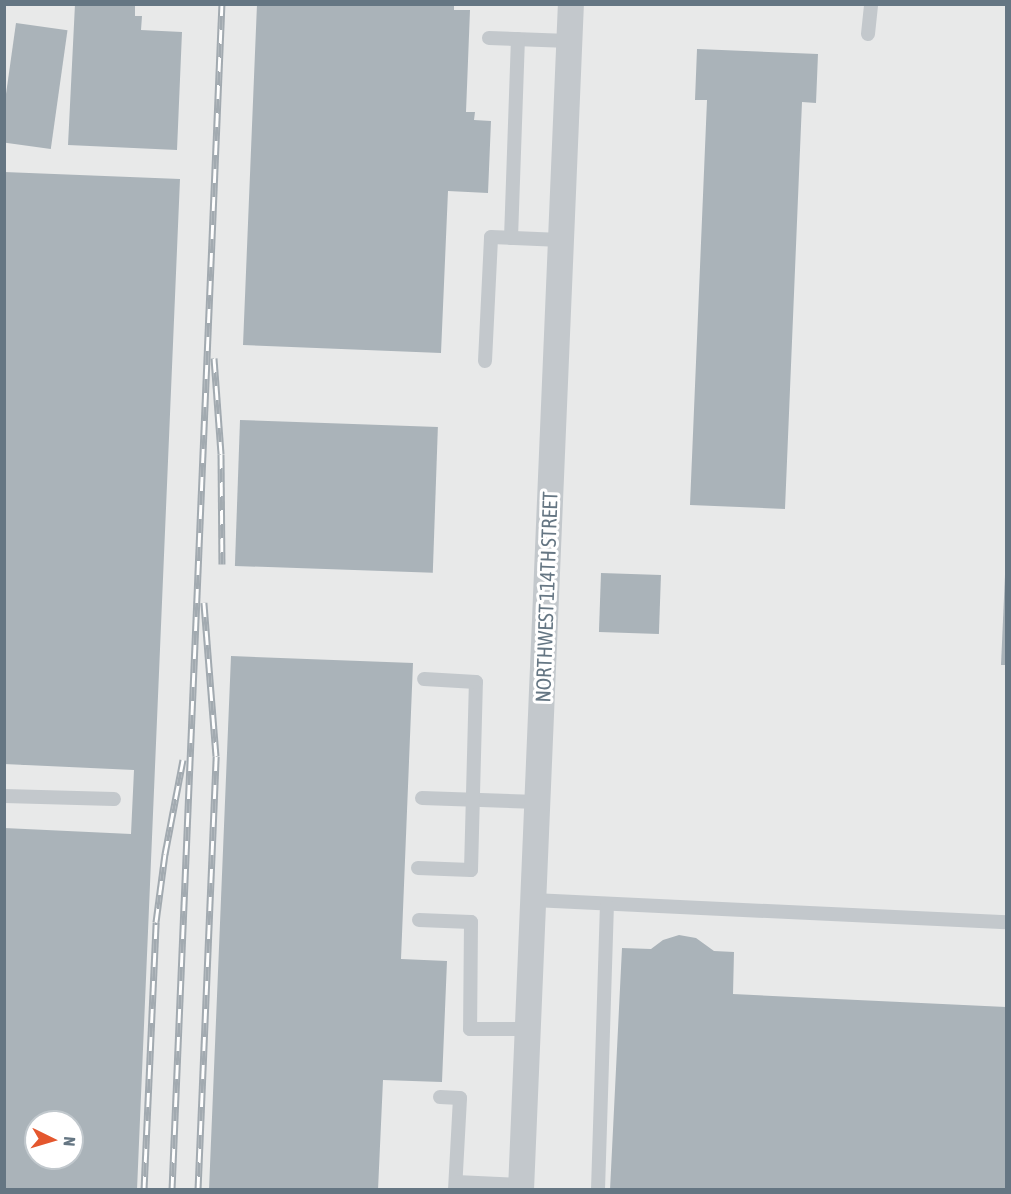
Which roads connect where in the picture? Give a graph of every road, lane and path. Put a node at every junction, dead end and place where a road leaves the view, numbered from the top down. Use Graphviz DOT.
graph roads {
  1 [pos="571,4"];
  2 [pos="871,4"];
  3 [pos="868,33"];
  4 [pos="489,38"];
  5 [pos="518,39"];
  6 [pos="569,41"];
  7 [pos="511,238"];
  8 [pos="561,240"];
  9 [pos="485,361"];
  10 [pos="424,679"];
  11 [pos="4,796"];
  12 [pos="422,798"];
  13 [pos="114,799"];
  14 [pos="474,801"];
  15 [pos="537,802"];
  16 [pos="418,868"];
  17 [pos="533,900"];
  18 [pos="607,906"];
  19 [pos="419,920"];
  20 [pos="1006,922"];
  21 [pos="527,1029"];
  22 [pos="440,1097"];
  23 [pos="455,1186"];
  24 [pos="521,1187"];
  25 [pos="598,1190"];
  1 -- 6 [label="street, NORTHWEST 114TH STREET"];
  2 -- 3 [label="lane"];
  4 -- 5 [label="lane"];
  5 -- 6 [label="lane"];
  5 -- 7 [label="lane"];
  6 -- 8 [label="street, NORTHWEST 114TH STREET"];
  7 -- 8 [label="lane"];
  7 -- 9 [label="lane"];
  8 -- 15 [label="street, NORTHWEST 114TH STREET"];
  10 -- 14 [label="lane"];
  11 -- 13 [label="lane"];
  12 -- 14 [label="lane"];
  14 -- 15 [label="lane"];
  14 -- 16 [label="lane"];
  15 -- 17 [label="street, NORTHWEST 114TH STREET"];
  17 -- 18 [label="lane"];
  17 -- 21 [label="street, NORTHWEST 114TH STREET"];
  18 -- 20 [label="lane"];
  18 -- 25 [label="lane"];
  19 -- 21 [label="lane"];
  21 -- 24 [label="street, NORTHWEST 114TH STREET"];
  22 -- 23 [label="lane"];
  23 -- 24 [label="lane"];
}
